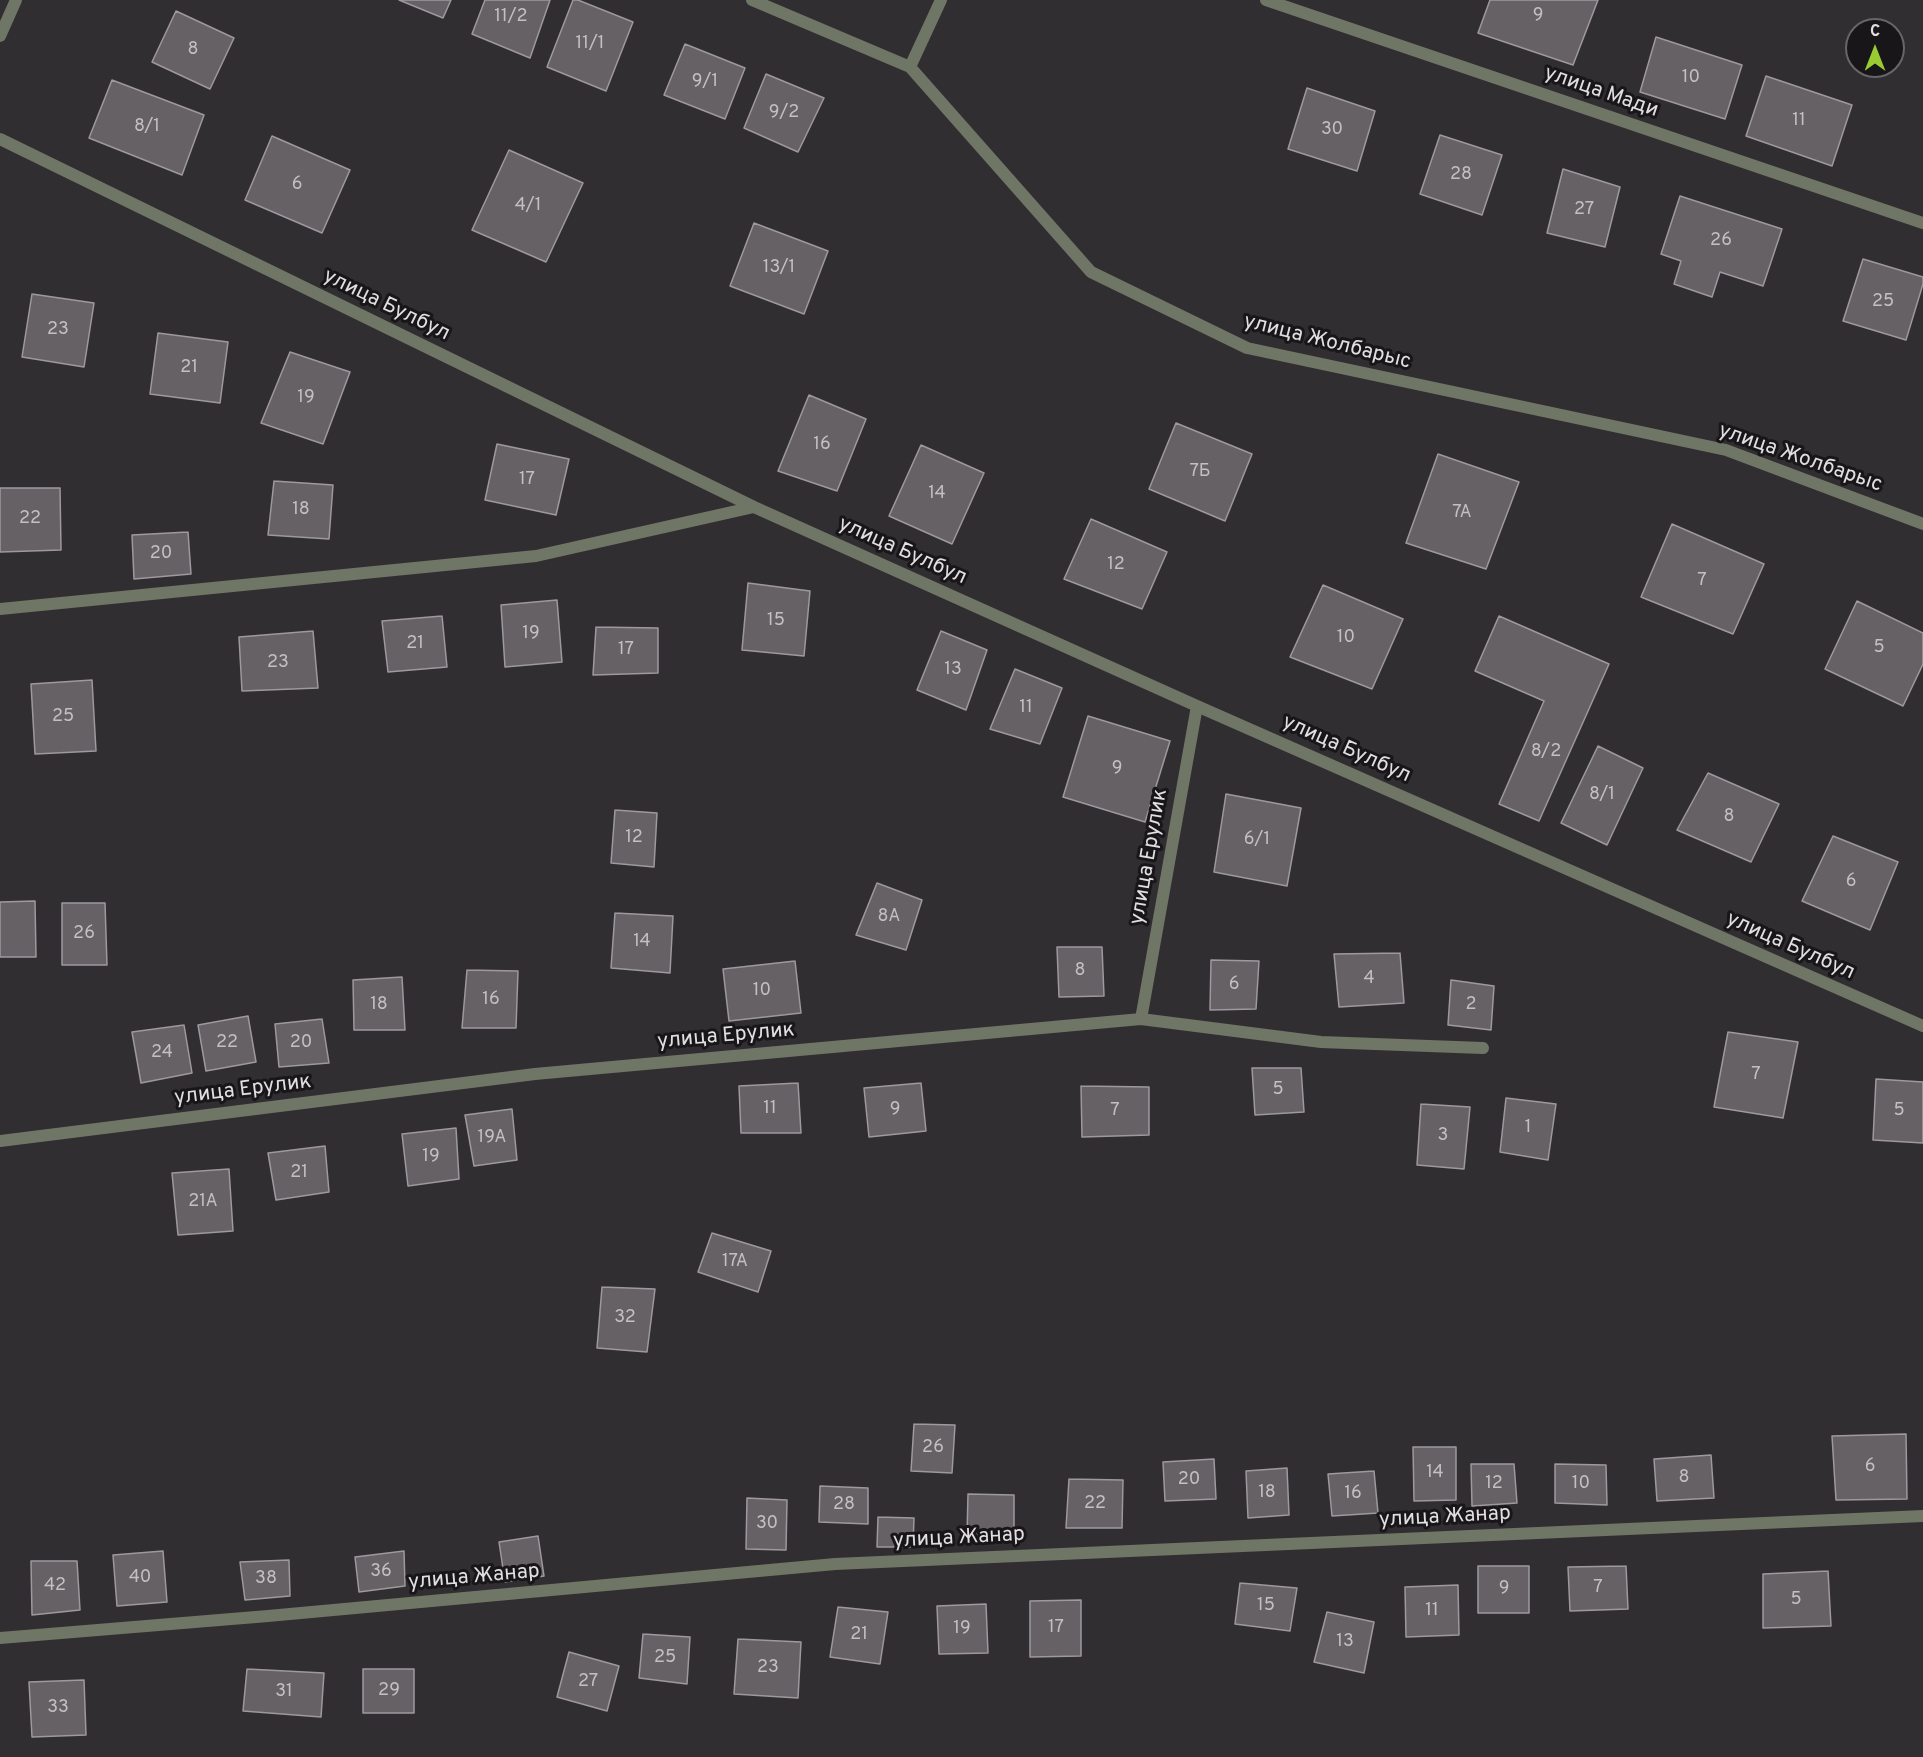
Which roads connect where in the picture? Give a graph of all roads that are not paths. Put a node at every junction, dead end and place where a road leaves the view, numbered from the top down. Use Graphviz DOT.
graph roads {
  1 [pos="16,0"];
  2 [pos="752,0"];
  3 [pos="941,0"];
  4 [pos="1266,0"];
  5 [pos="0,36"];
  6 [pos="910,67"];
  7 [pos="0,139"];
  8 [pos="1923,223"];
  9 [pos="754,507"];
  10 [pos="1923,524"];
  11 [pos="0,609"];
  12 [pos="1197,706"];
  13 [pos="1141,1019"];
  14 [pos="1923,1026"];
  15 [pos="1483,1048"];
  16 [pos="0,1141"];
  17 [pos="1923,1516"];
  18 [pos="0,1638"];
  1 -- 5 [label="street"];
  2 -- 6 [label="street, улица Жолбарыс"];
  3 -- 6 [label="street"];
  4 -- 8 [label="street, улица Мади"];
  6 -- 10 [label="street, улица Жолбарыс"];
  7 -- 9 [label="street, улица Булбул"];
  9 -- 11 [label="street"];
  9 -- 12 [label="street, улица Булбул"];
  12 -- 13 [label="street, улица Ерулик"];
  12 -- 14 [label="street, улица Булбул"];
  13 -- 15 [label="street"];
  13 -- 16 [label="street, улица Ерулик"];
  17 -- 18 [label="street, улица Жанар"];
}
